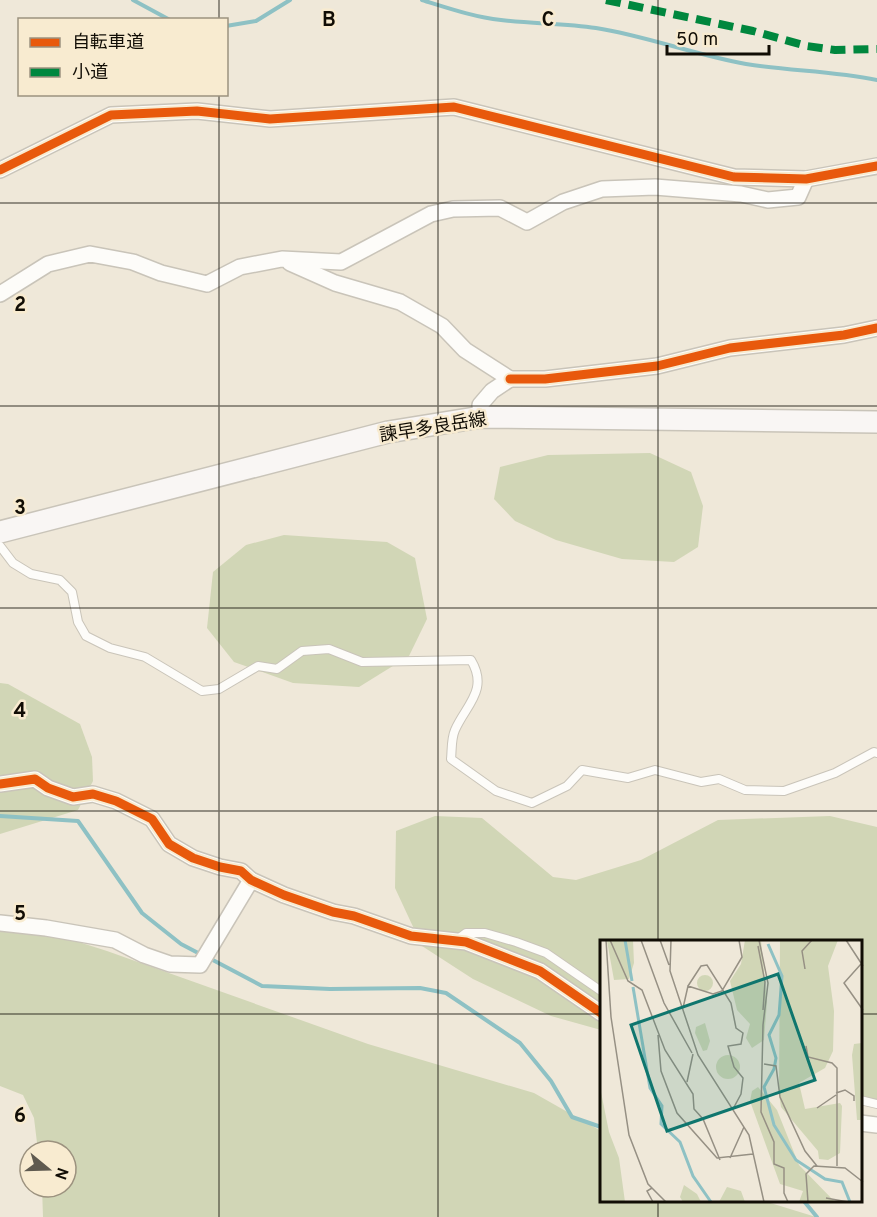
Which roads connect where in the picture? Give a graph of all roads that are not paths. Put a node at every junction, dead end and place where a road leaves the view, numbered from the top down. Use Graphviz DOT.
graph roads {
  1 [pos="877,166"];
  2 [pos="0,170"];
  3 [pos="806,179"];
  4 [pos="282,259"];
  5 [pos="0,294"];
  6 [pos="877,328"];
  7 [pos="510,379"];
  8 [pos="481,417"];
  9 [pos="873,426"];
  10 [pos="0,532"];
  11 [pos="0,546"];
  12 [pos="877,753"];
  13 [pos="0,784"];
  14 [pos="251,880"];
  15 [pos="0,923"];
  16 [pos="455,940"];
  17 [pos="600,990"];
  18 [pos="600,1012"];
  19 [pos="862,1100"];
  20 [pos="877,1104"];
  21 [pos="862,1123"];
  22 [pos="877,1125"];
  1 -- 3 [label="street"];
  2 -- 3 [label="street"];
  3 -- 4 [label="street"];
  4 -- 5 [label="street"];
  4 -- 7 [label="street"];
  6 -- 7 [label="street"];
  7 -- 8 [label="street"];
  8 -- 9 [label="main road, 諫早多良岳線"];
  8 -- 10 [label="main road, 諫早多良岳線"];
  11 -- 12 [label="lane"];
  13 -- 14 [label="street"];
  14 -- 15 [label="street"];
  14 -- 16 [label="street"];
  16 -- 17 [label="lane"];
  16 -- 18 [label="street"];
  19 -- 20 [label="lane"];
  21 -- 22 [label="street"];
}
